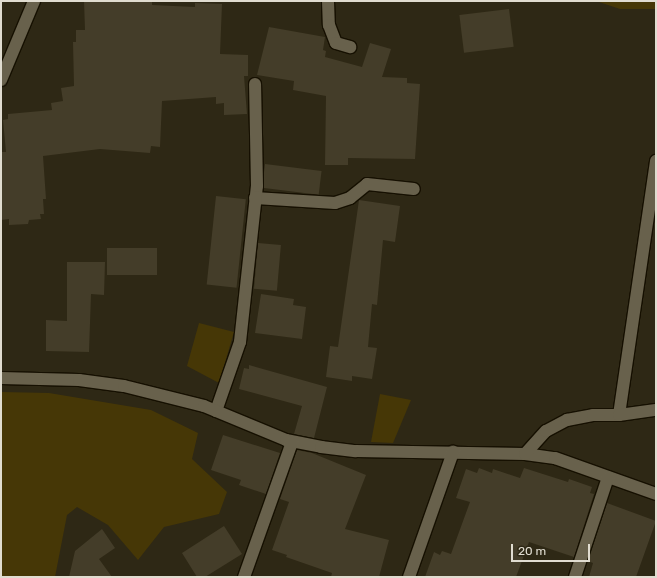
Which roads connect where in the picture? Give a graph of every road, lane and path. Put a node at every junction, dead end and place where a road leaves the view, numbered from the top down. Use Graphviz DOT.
graph roads {
  1 [pos="34,1"];
  2 [pos="328,1"];
  3 [pos="350,47"];
  4 [pos="1,80"];
  5 [pos="255,84"];
  6 [pos="656,161"];
  7 [pos="414,189"];
  8 [pos="255,198"];
  9 [pos="1,378"];
  10 [pos="656,410"];
  11 [pos="216,411"];
  12 [pos="619,415"];
  13 [pos="292,442"];
  14 [pos="452,452"];
  15 [pos="525,454"];
  16 [pos="608,477"];
  17 [pos="656,494"];
  18 [pos="244,577"];
  19 [pos="409,577"];
  20 [pos="575,577"];
  1 -- 4 [label="street"];
  2 -- 3 [label="street"];
  5 -- 8 [label="street"];
  6 -- 12 [label="street"];
  7 -- 8 [label="street"];
  8 -- 11 [label="street"];
  9 -- 11 [label="street"];
  10 -- 12 [label="street"];
  11 -- 13 [label="street"];
  12 -- 15 [label="street"];
  13 -- 14 [label="street"];
  13 -- 18 [label="street"];
  14 -- 15 [label="street"];
  14 -- 19 [label="street"];
  15 -- 16 [label="street"];
  16 -- 17 [label="street"];
  16 -- 20 [label="street"];
}
